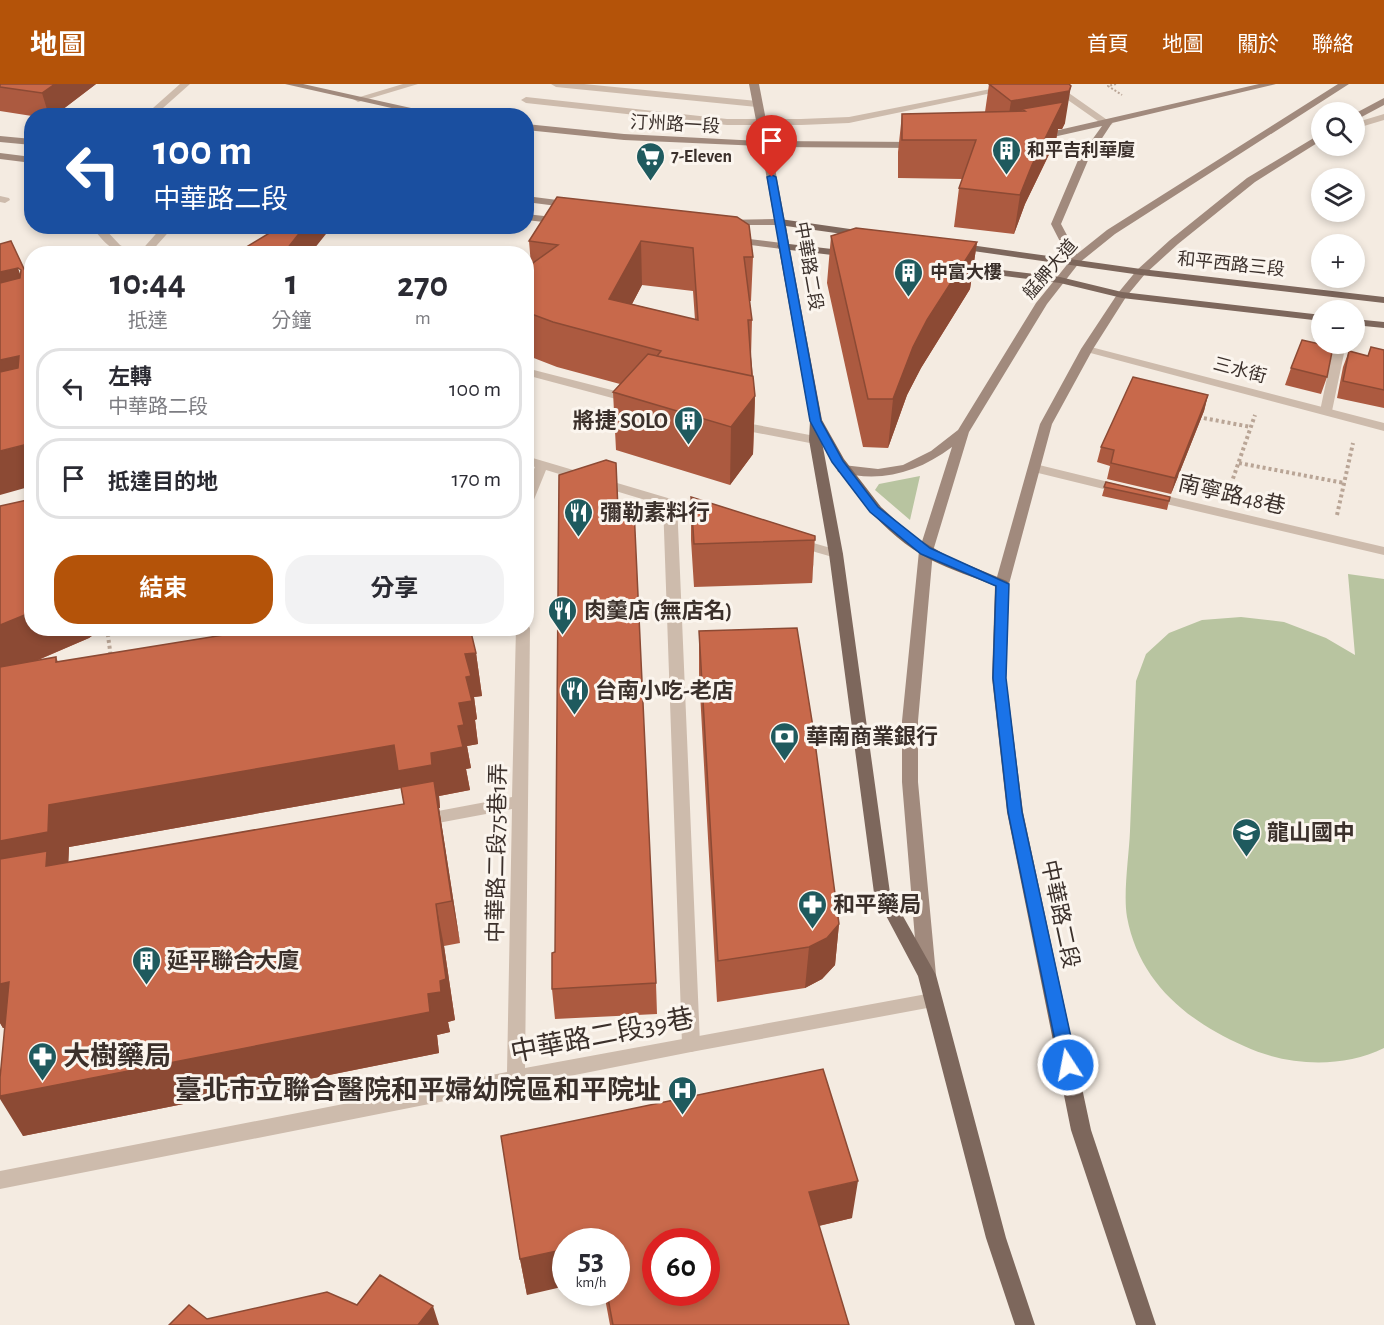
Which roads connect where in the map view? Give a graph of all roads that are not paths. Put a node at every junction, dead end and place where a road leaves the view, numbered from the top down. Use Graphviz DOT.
graph roads {
  1 [pos="185,84"];
  2 [pos="290,84"];
  3 [pos="412,84"];
  4 [pos="556,84"];
  5 [pos="754,84"];
  6 [pos="1030,84"];
  7 [pos="1050,84"];
  8 [pos="1271,84"];
  9 [pos="1344,84"];
  10 [pos="358,99"];
  11 [pos="526,100"];
  12 [pos="1384,101"];
  13 [pos="757,104"];
  14 [pos="157,108"];
  15 [pos="403,108"];
  16 [pos="1365,112"];
  17 [pos="1384,117"];
  18 [pos="762,123"];
  19 [pos="1365,123"];
  20 [pos="1108,124"];
  21 [pos="534,128"];
  22 [pos="0,139"];
  23 [pos="1028,140"];
  24 [pos="24,141"];
  25 [pos="1311,142"];
  26 [pos="766,145"];
  27 [pos="923,146"];
  28 [pos="0,156"];
  29 [pos="24,159"];
  30 [pos="534,200"];
  31 [pos="584,206"];
  32 [pos="534,218"];
  33 [pos="711,221"];
  34 [pos="780,222"];
  35 [pos="579,223"];
  36 [pos="104,234"];
  37 [pos="162,234"];
  38 [pos="874,235"];
  39 [pos="722,239"];
  40 [pos="941,244"];
  41 [pos="115,246"];
  42 [pos="150,246"];
  43 [pos="783,246"];
  44 [pos="861,255"];
  45 [pos="1076,261"];
  46 [pos="939,265"];
  47 [pos="1141,272"];
  48 [pos="1060,280"];
  49 [pos="1122,295"];
  50 [pos="1384,300"];
  51 [pos="1311,317"];
  52 [pos="1365,323"];
  53 [pos="1384,325"];
  54 [pos="1087,349"];
  55 [pos="1338,354"];
  56 [pos="534,373"];
  57 [pos="641,402"];
  58 [pos="1326,411"];
  59 [pos="816,421"];
  60 [pos="721,422"];
  61 [pos="1384,426"];
  62 [pos="963,432"];
  63 [pos="815,440"];
  64 [pos="534,462"];
  65 [pos="542,465"];
  66 [pos="1035,468"];
  67 [pos="843,469"];
  68 [pos="534,484"];
  69 [pos="670,502"];
  70 [pos="723,519"];
  71 [pos="786,539"];
  72 [pos="926,551"];
  73 [pos="1384,551"];
  74 [pos="836,554"];
  75 [pos="1002,584"];
  76 [pos="523,636"];
  77 [pos="519,802"];
  78 [pos="403,823"];
  79 [pos="927,975"];
  80 [pos="932,1001"];
  81 [pos="692,1044"];
  82 [pos="516,1079"];
  83 [pos="0,1180"];
  84 [pos="1025,1325"];
  85 [pos="1146,1325"];
  1 -- 14 [label="street"];
  2 -- 10 [label="main road"];
  3 -- 10 [label="street"];
  4 -- 13 [label="street"];
  5 -- 13 [label="main road, 中華路二段"];
  6 -- 18 [label="street"];
  7 -- 20 [label="street"];
  8 -- 20 [label="main road"];
  9 -- 45 [label="main road, 艋舺大道"];
  10 -- 15 [label="main road"];
  11 -- 18 [label="street"];
  12 -- 16 [label="main road"];
  13 -- 18 [label="main road, 中華路二段"];
  17 -- 19 [label="street"];
  18 -- 26 [label="main road, 中華路二段"];
  20 -- 23 [label="main road"];
  20 -- 45 [label="main road"];
  21 -- 26 [label="main road, 汀州路一段"];
  22 -- 24 [label="main road"];
  25 -- 47 [label="main road"];
  26 -- 27 [label="main road, 汀州路一段"];
  26 -- 34 [label="main road, 中華路二段"];
  28 -- 29 [label="main road"];
  30 -- 31 [label="main road"];
  32 -- 35 [label="main road"];
  33 -- 34 [label="main road"];
  34 -- 38 [label="main road"];
  34 -- 43 [label="main road, 中華路二段"];
  36 -- 41 [label="street"];
  37 -- 42 [label="street"];
  39 -- 43 [label="main road"];
  40 -- 45 [label="main road, 和平西路三段"];
  43 -- 44 [label="main road"];
  43 -- 59 [label="main road, 中華路二段"];
  45 -- 47 [label="main road, 和平西路三段"];
  45 -- 48 [label="main road, 艋舺大道"];
  46 -- 48 [label="main road, 和平西路三段"];
  47 -- 49 [label="main road"];
  47 -- 50 [label="main road, 和平西路三段"];
  48 -- 49 [label="main road, 和平西路三段"];
  48 -- 62 [label="main road, 艋舺大道"];
  49 -- 51 [label="main road, 和平西路三段"];
  49 -- 54 [label="main road"];
  52 -- 53 [label="main road"];
  54 -- 58 [label="street, 三水街"];
  54 -- 66 [label="main road"];
  55 -- 58 [label="street"];
  56 -- 57 [label="street"];
  58 -- 61 [label="street, 三水街"];
  59 -- 63 [label="main road, 中華路二段"];
  59 -- 67 [label="main road, 中華路二段"];
  60 -- 63 [label="street"];
  62 -- 67 [label="main road"];
  62 -- 72 [label="main road, 艋舺大道"];
  63 -- 74 [label="main road, 中華路二段"];
  64 -- 65 [label="street"];
  65 -- 68 [label="street"];
  65 -- 69 [label="street"];
  66 -- 73 [label="street, 南寧路48巷"];
  66 -- 75 [label="main road"];
  67 -- 72 [label="main road, 中華路二段"];
  69 -- 70 [label="street"];
  69 -- 81 [label="street"];
  71 -- 74 [label="street"];
  72 -- 75 [label="main road, 中華路二段"];
  72 -- 79 [label="main road, 中華路二段"];
  74 -- 79 [label="main road, 中華路二段"];
  75 -- 85 [label="main road, 中華路二段"];
  76 -- 77 [label="street, 中華路二段75巷1弄"];
  77 -- 78 [label="street"];
  77 -- 82 [label="street, 中華路二段75巷1弄"];
  79 -- 80 [label="main road, 中華路二段"];
  80 -- 81 [label="street, 中華路二段39巷"];
  80 -- 84 [label="main road, 中華路二段"];
  81 -- 82 [label="street, 中華路二段39巷"];
  82 -- 83 [label="street, 中華路二段39巷"];
}
